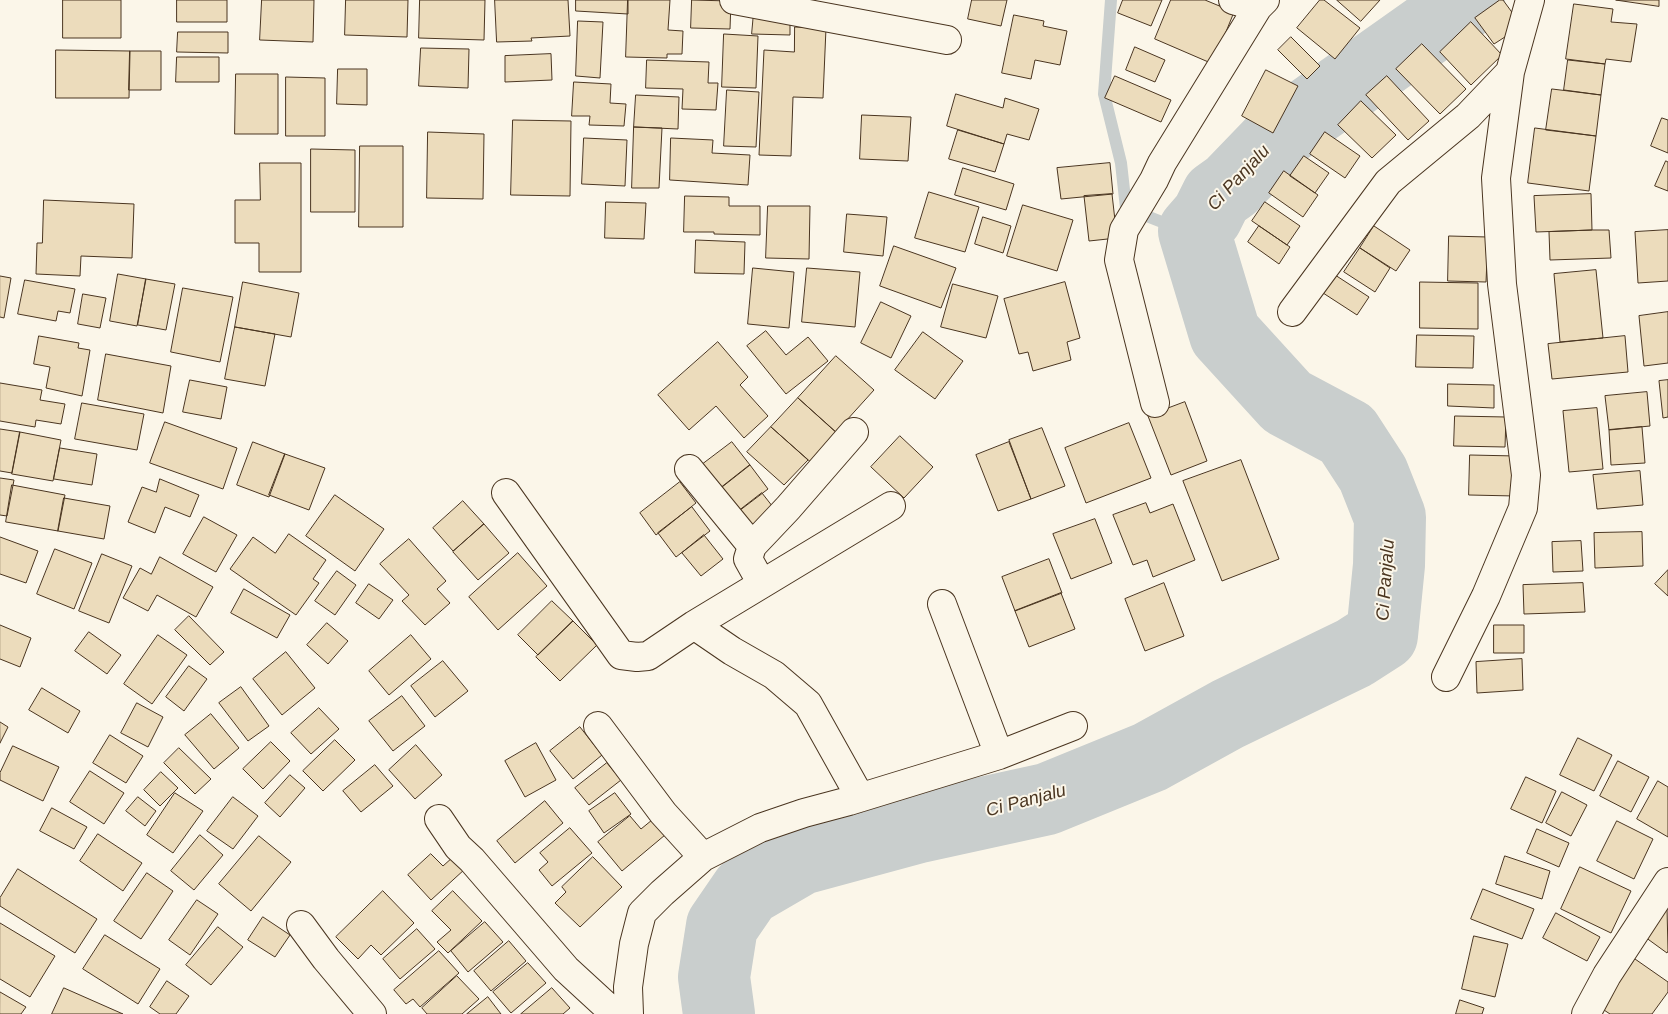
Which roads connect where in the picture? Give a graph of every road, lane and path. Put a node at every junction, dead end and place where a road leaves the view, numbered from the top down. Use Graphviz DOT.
graph roads {
  1 [pos="734,0"];
  2 [pos="1530,0"];
  3 [pos="1252,2"];
  4 [pos="947,40"];
  5 [pos="1510,72"];
  6 [pos="1292,312"];
  7 [pos="1155,403"];
  8 [pos="854,432"];
  9 [pos="689,470"];
  10 [pos="506,494"];
  11 [pos="891,506"];
  12 [pos="752,546"];
  13 [pos="762,584"];
  14 [pos="942,604"];
  15 [pos="694,626"];
  16 [pos="1446,677"];
  17 [pos="598,726"];
  18 [pos="1073,726"];
  19 [pos="999,755"];
  20 [pos="860,797"];
  21 [pos="439,819"];
  22 [pos="703,857"];
  23 [pos="1668,882"];
  24 [pos="301,925"];
  25 [pos="372,1014"];
  26 [pos="615,1014"];
  27 [pos="629,1014"];
  28 [pos="1586,1014"];
  1 -- 4 [label="street"];
  2 -- 5 [label="street"];
  3 -- 7 [label="street"];
  5 -- 6 [label="street"];
  5 -- 16 [label="street"];
  8 -- 12 [label="street"];
  9 -- 12 [label="street"];
  10 -- 15 [label="street"];
  11 -- 13 [label="street"];
  12 -- 13 [label="street"];
  13 -- 15 [label="street"];
  14 -- 19 [label="street"];
  15 -- 20 [label="street"];
  17 -- 22 [label="street"];
  18 -- 19 [label="street"];
  19 -- 20 [label="street"];
  20 -- 22 [label="street"];
  21 -- 26 [label="street"];
  22 -- 27 [label="street"];
  23 -- 28 [label="street"];
  24 -- 25 [label="street"];
}
